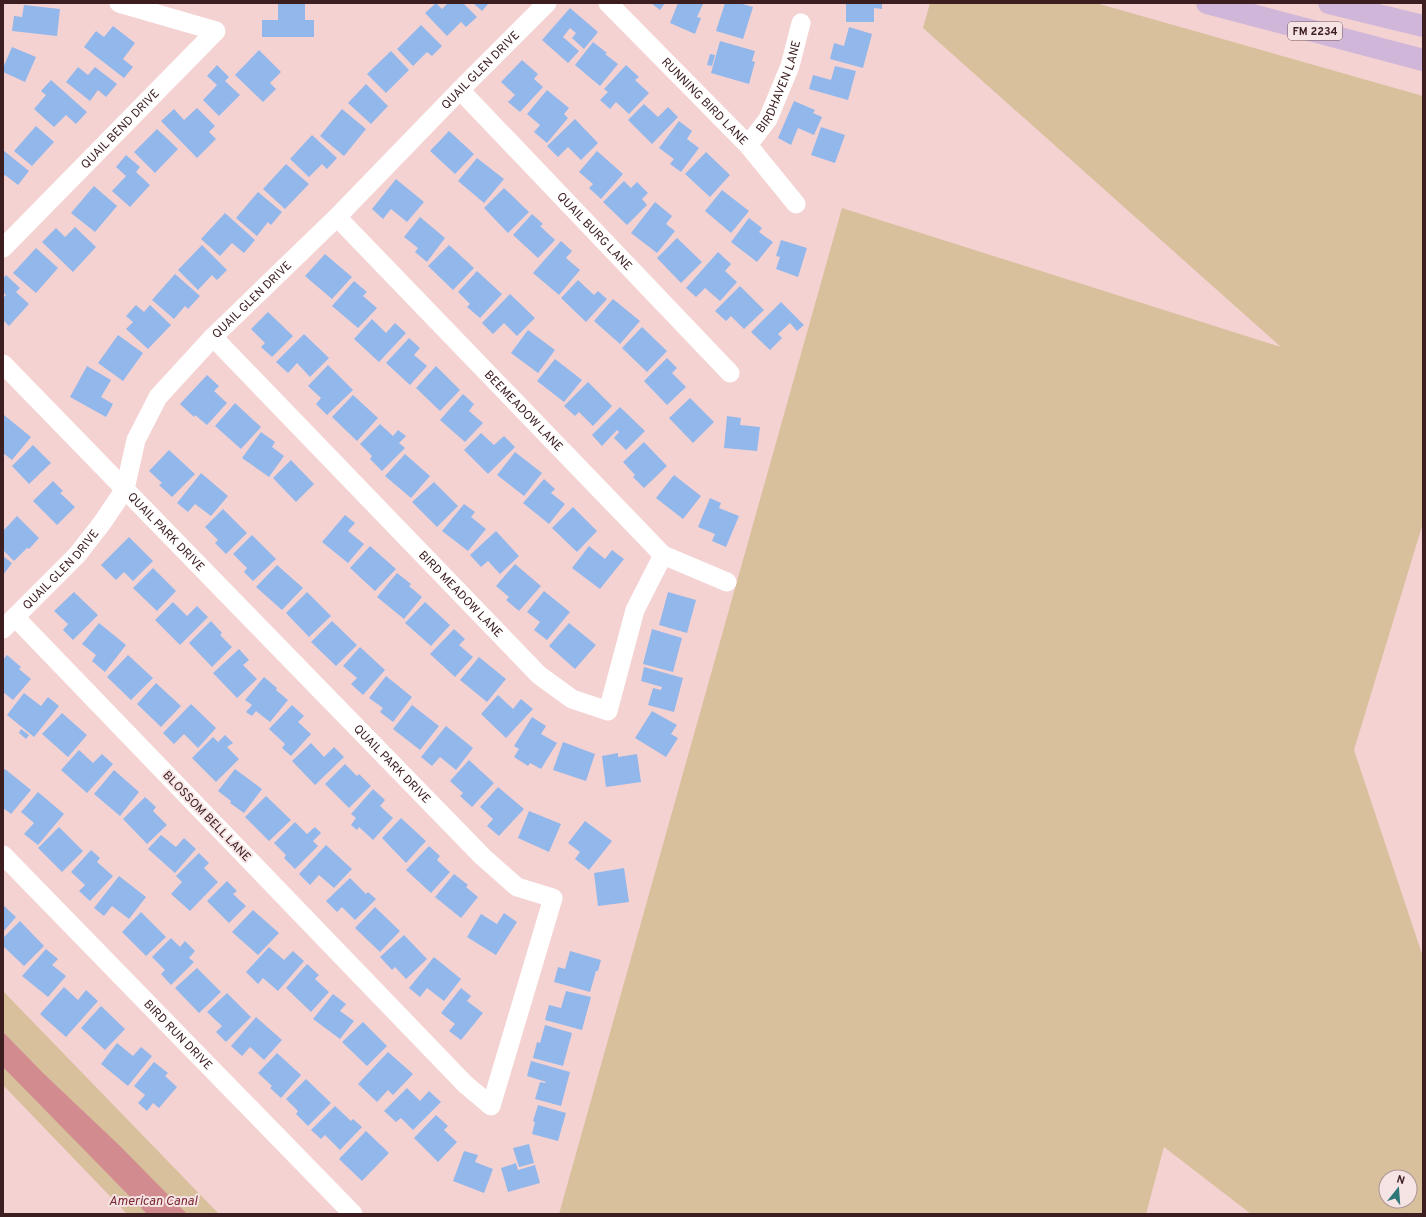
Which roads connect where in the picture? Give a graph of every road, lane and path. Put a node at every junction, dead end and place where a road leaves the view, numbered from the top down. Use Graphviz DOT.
graph roads {
  1 [pos="119,3"];
  2 [pos="547,3"];
  3 [pos="608,3"];
  4 [pos="1207,3"];
  5 [pos="1328,3"];
  6 [pos="801,23"];
  7 [pos="1423,26"];
  8 [pos="1423,60"];
  9 [pos="460,90"];
  10 [pos="748,145"];
  11 [pos="796,204"];
  12 [pos="337,217"];
  13 [pos="3,248"];
  14 [pos="213,337"];
  15 [pos="3,364"];
  16 [pos="730,373"];
  17 [pos="125,489"];
  18 [pos="663,555"];
  19 [pos="727,582"];
  20 [pos="9,623"];
  21 [pos="3,855"];
  22 [pos="399,1015"];
  23 [pos="353,1214"];
  1 -- 13 [label="street, QUAIL BEND DRIVE"];
  2 -- 9 [label="street, QUAIL GLEN DRIVE"];
  3 -- 10 [label="street, RUNNING BIRD LANE"];
  4 -- 8 [label="main road, FM 2234"];
  5 -- 7 [label="main road, FM 2234"];
  6 -- 10 [label="street, BIRDHAVEN LANE"];
  9 -- 12 [label="street, QUAIL GLEN DRIVE"];
  9 -- 16 [label="street, QUAIL BURG LANE"];
  10 -- 11 [label="street, RUNNING BIRD LANE"];
  12 -- 14 [label="street, QUAIL GLEN DRIVE"];
  12 -- 18 [label="street, BEEMEADOW LANE"];
  14 -- 17 [label="street, QUAIL GLEN DRIVE"];
  14 -- 18 [label="street, BIRD MEADOW LANE"];
  15 -- 17 [label="street, QUAIL PARK DRIVE"];
  17 -- 20 [label="street, QUAIL GLEN DRIVE"];
  17 -- 22 [label="street, QUAIL PARK DRIVE"];
  18 -- 19 [label="street, BEEMEADOW LANE"];
  20 -- 22 [label="street, BLOSSOM BELL LANE"];
  21 -- 23 [label="street, BIRD RUN DRIVE"];
}
